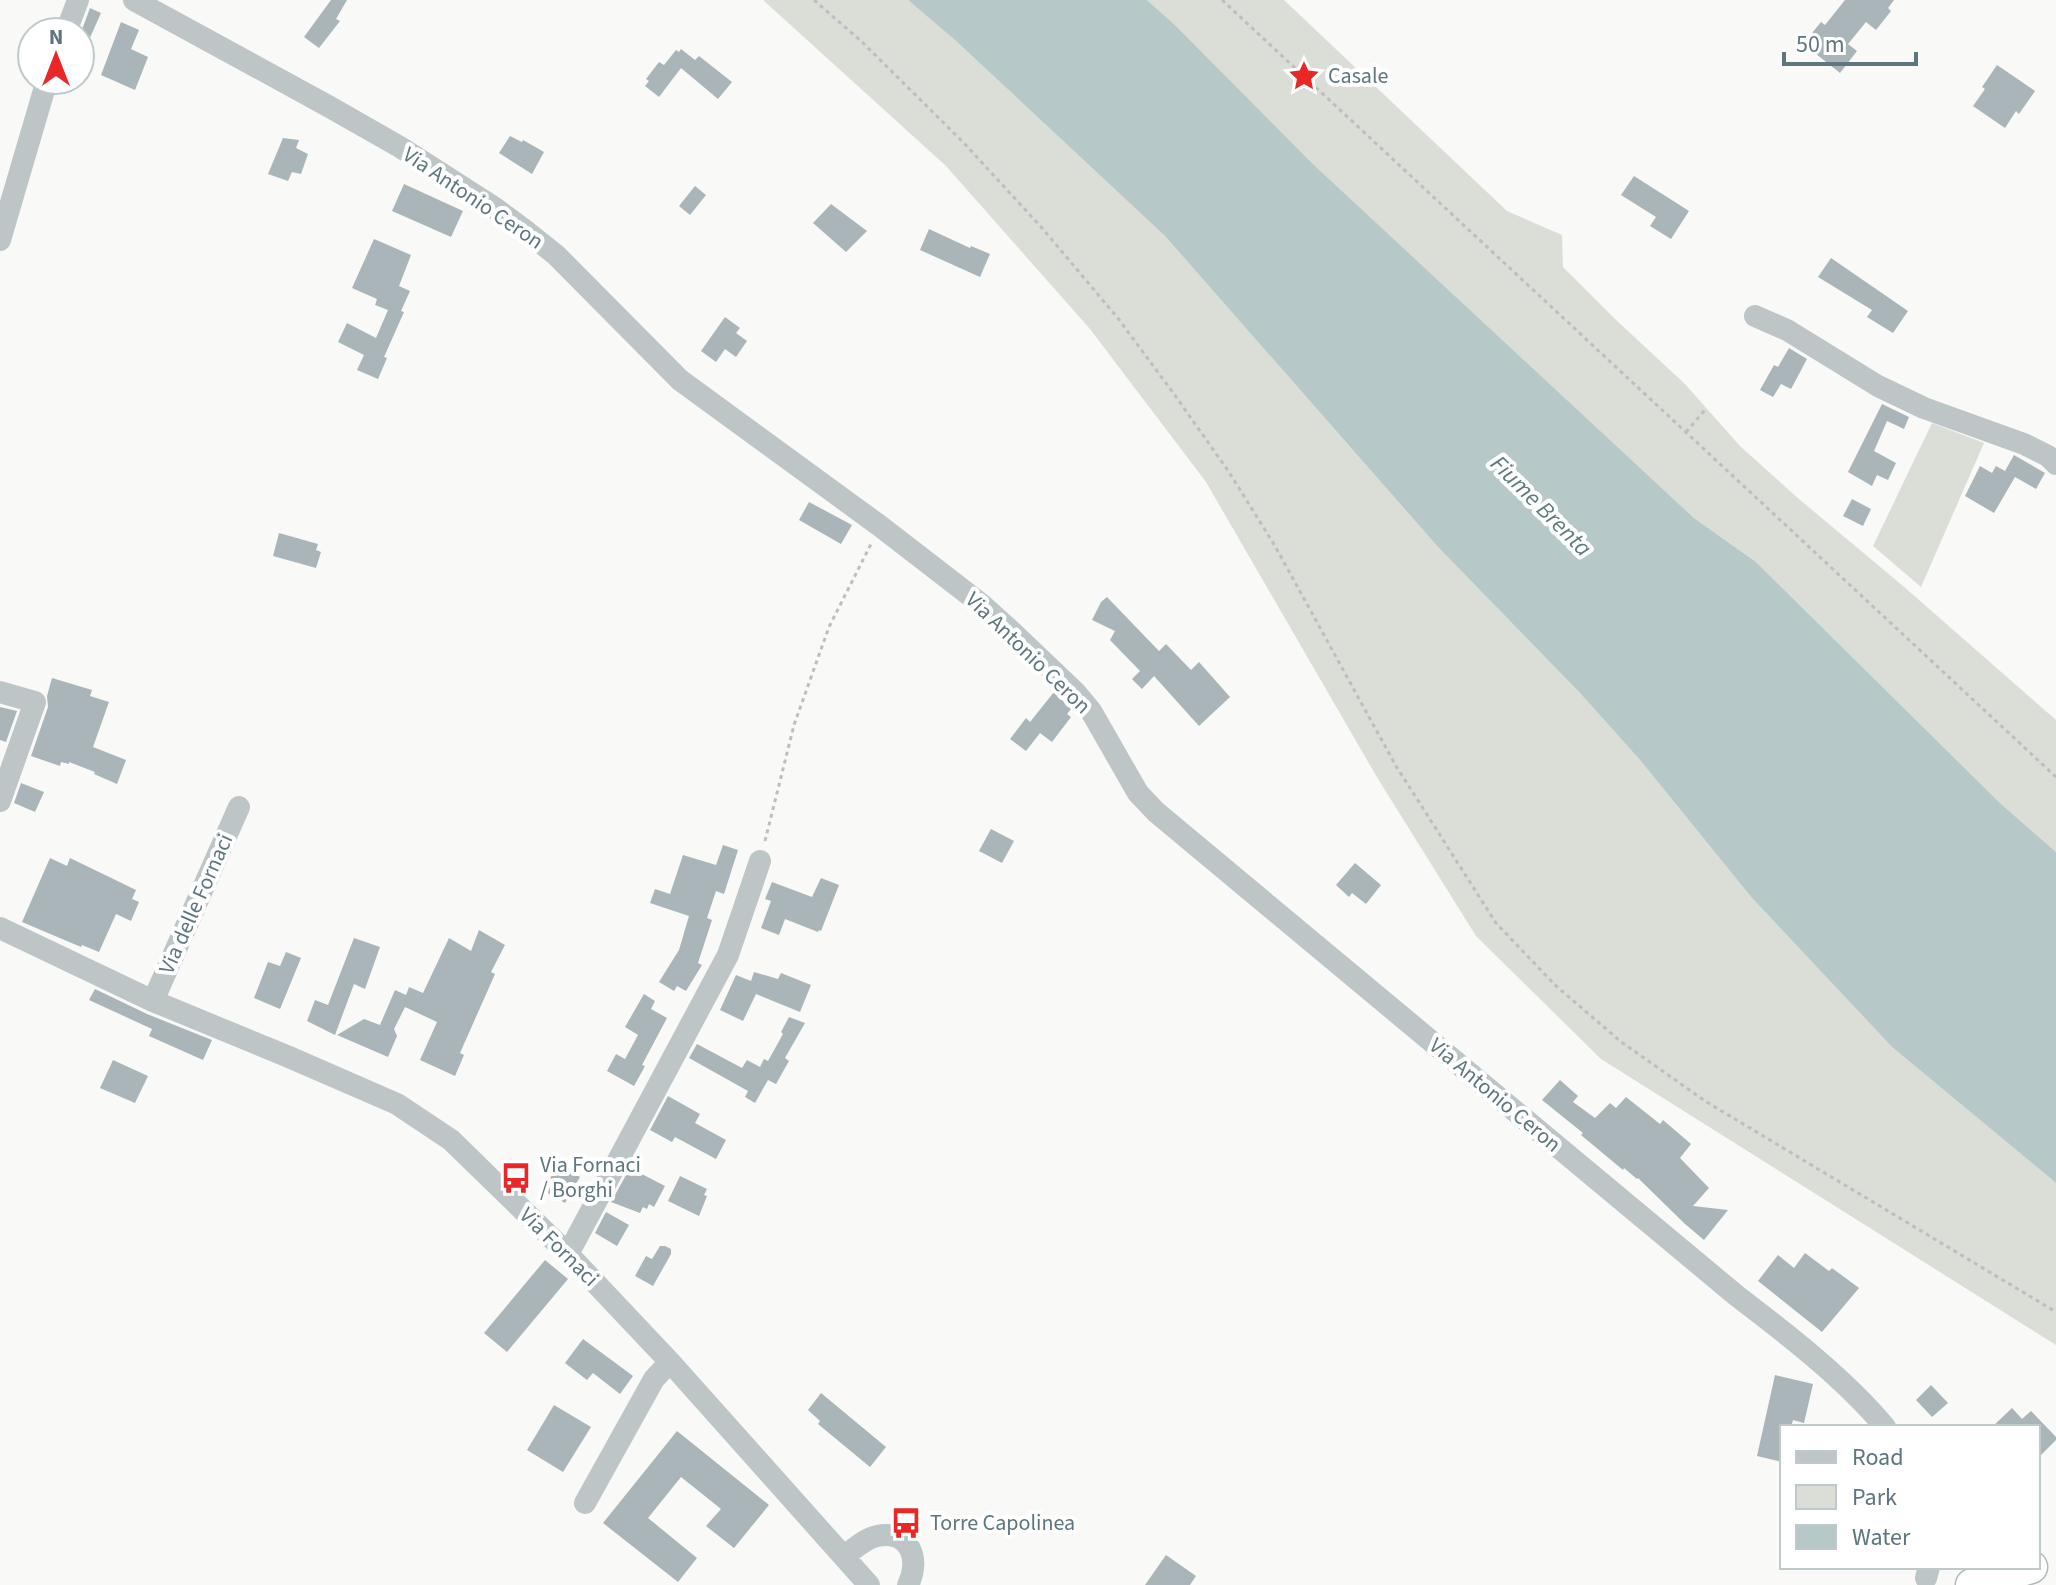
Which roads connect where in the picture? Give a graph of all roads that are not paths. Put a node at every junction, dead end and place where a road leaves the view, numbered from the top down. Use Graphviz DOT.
graph roads {
  1 [pos="134,0"];
  2 [pos="42,96"];
  3 [pos="0,240"];
  4 [pos="1755,316"];
  5 [pos="2056,464"];
  6 [pos="0,692"];
  7 [pos="0,801"];
  8 [pos="239,807"];
  9 [pos="760,861"];
  10 [pos="0,928"];
  11 [pos="153,1001"];
  12 [pos="568,1254"];
  13 [pos="670,1362"];
  14 [pos="1883,1425"];
  15 [pos="585,1503"];
  16 [pos="844,1556"];
  17 [pos="2024,1569"];
  18 [pos="869,1585"];
  19 [pos="908,1585"];
  20 [pos="1972,1585"];
  1 -- 14 [label="street, Via Antonio Ceron"];
  2 -- 3 [label="street"];
  4 -- 5 [label="street"];
  6 -- 7 [label="street"];
  8 -- 11 [label="street, Via delle Fornaci"];
  9 -- 12 [label="street"];
  10 -- 11 [label="street, Via Fornaci"];
  11 -- 12 [label="street, Via Fornaci"];
  12 -- 13 [label="street, Via Fornaci"];
  13 -- 15 [label="street"];
  13 -- 16 [label="street, Via Fornaci"];
  16 -- 18 [label="street, Via Fornaci"];
  16 -- 19 [label="street"];
  17 -- 20 [label="highway"];
}
